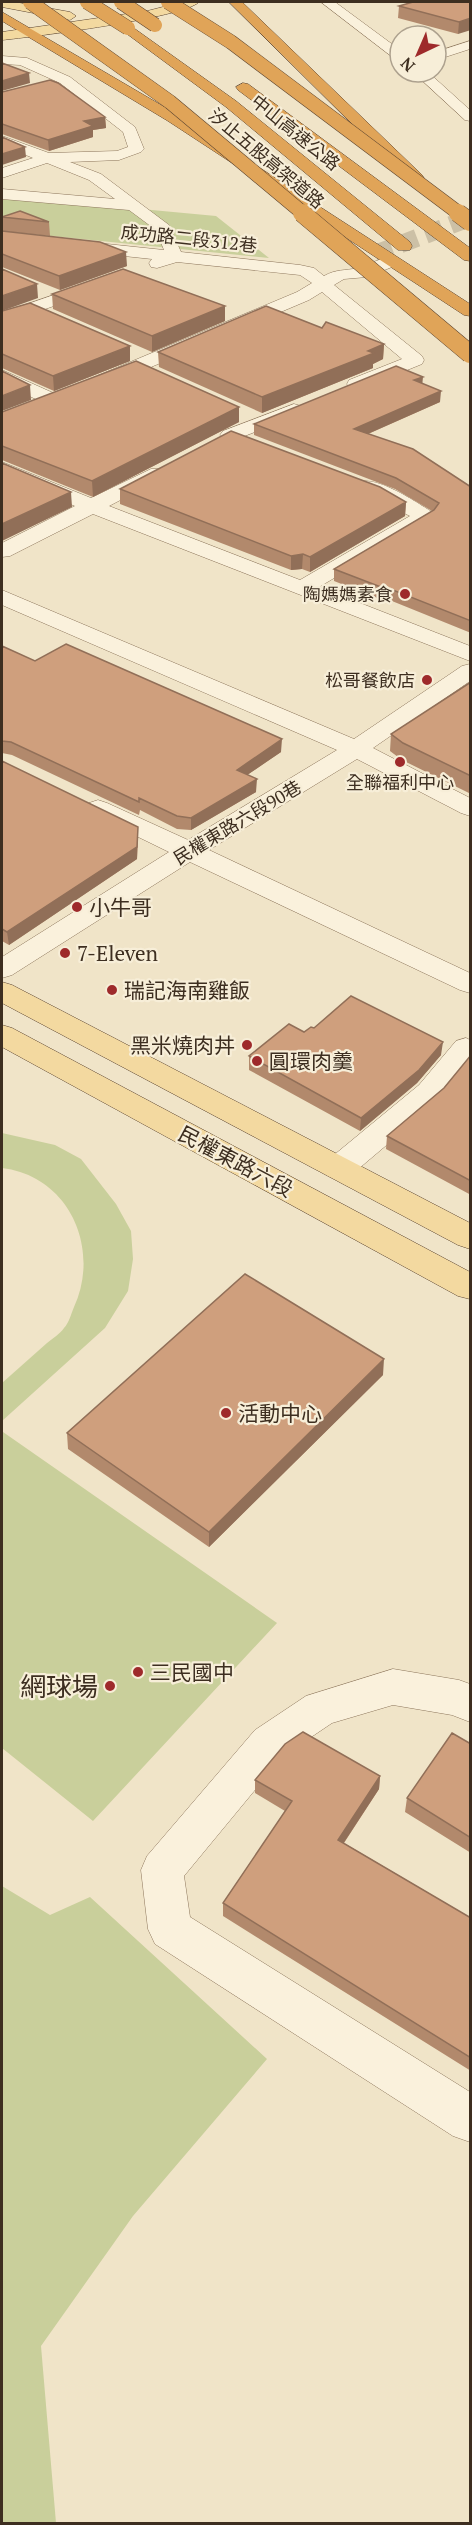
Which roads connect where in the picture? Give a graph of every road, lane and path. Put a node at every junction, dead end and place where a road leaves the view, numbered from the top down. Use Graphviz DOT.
graph roads {
  1 [pos="30,2"];
  2 [pos="87,2"];
  3 [pos="121,2"];
  4 [pos="168,2"];
  5 [pos="193,2"];
  6 [pos="235,2"];
  7 [pos="327,2"];
  8 [pos="2,3"];
  9 [pos="2,16"];
  10 [pos="103,20"];
  11 [pos="160,28"];
  12 [pos="27,32"];
  13 [pos="2,36"];
  14 [pos="471,45"];
  15 [pos="388,47"];
  16 [pos="448,52"];
  17 [pos="2,60"];
  18 [pos="22,61"];
  19 [pos="229,77"];
  20 [pos="65,80"];
  21 [pos="434,84"];
  22 [pos="44,86"];
  23 [pos="471,117"];
  24 [pos="2,140"];
  25 [pos="48,158"];
  26 [pos="2,173"];
  27 [pos="2,194"];
  28 [pos="134,206"];
  29 [pos="469,222"];
  30 [pos="2,238"];
  31 [pos="471,256"];
  32 [pos="174,257"];
  33 [pos="381,259"];
  34 [pos="134,271"];
  35 [pos="113,279"];
  36 [pos="323,284"];
  37 [pos="40,290"];
  38 [pos="59,298"];
  39 [pos="471,305"];
  40 [pos="30,308"];
  41 [pos="471,311"];
  42 [pos="224,312"];
  43 [pos="51,317"];
  44 [pos="2,319"];
  45 [pos="246,320"];
  46 [pos="471,354"];
  47 [pos="2,376"];
  48 [pos="339,391"];
  49 [pos="53,400"];
  50 [pos="306,405"];
  51 [pos="32,408"];
  52 [pos="242,413"];
  53 [pos="263,423"];
  54 [pos="230,435"];
  55 [pos="252,444"];
  56 [pos="209,447"];
  57 [pos="178,463"];
  58 [pos="2,468"];
  59 [pos="342,478"];
  60 [pos="94,507"];
  61 [pos="2,551"];
  62 [pos="303,587"];
  63 [pos="2,597"];
  64 [pos="471,654"];
  65 [pos="471,671"];
  66 [pos="356,750"];
  67 [pos="74,796"];
  68 [pos="471,808"];
  69 [pos="189,851"];
  70 [pos="2,969"];
  71 [pos="471,984"];
  72 [pos="2,991"];
  73 [pos="2,1035"];
  74 [pos="469,1042"];
  75 [pos="339,1168"];
  76 [pos="471,1237"];
  77 [pos="471,1287"];
  78 [pos="471,1704"];
  79 [pos="471,2119"];
  1 -- 46 [label="highway, 汐止五股高架道路, bridge"];
  2 -- 39 [label="highway, 中山高速公路, bridge"];
  3 -- 11 [label="highway, bridge"];
  4 -- 29 [label="highway, bridge"];
  5 -- 10 [label="main road"];
  6 -- 29 [label="highway"];
  7 -- 15 [label="street"];
  8 -- 10 [label="main road"];
  9 -- 12 [label="highway"];
  10 -- 12 [label="main road"];
  12 -- 13 [label="main road"];
  12 -- 18 [label="street"];
  12 -- 41 [label="highway"];
  14 -- 16 [label="street"];
  17 -- 18 [label="street"];
  18 -- 20 [label="street"];
  19 -- 31 [label="highway, 中山高速公路"];
  20 -- 22 [label="street"];
  20 -- 25 [label="street"];
  21 -- 23 [label="street"];
  24 -- 25 [label="street"];
  25 -- 26 [label="street"];
  25 -- 28 [label="street"];
  27 -- 28 [label="street, 成功路二段312巷"];
  28 -- 32 [label="street"];
  30 -- 32 [label="street, 成功路二段312巷"];
  32 -- 34 [label="street"];
  32 -- 36 [label="street, 成功路二段312巷"];
  33 -- 36 [label="street"];
  35 -- 38 [label="street"];
  36 -- 45 [label="street"];
  36 -- 48 [label="street"];
  37 -- 38 [label="street"];
  38 -- 40 [label="street"];
  40 -- 43 [label="street"];
  40 -- 44 [label="street"];
  42 -- 45 [label="street"];
  45 -- 49 [label="street"];
  47 -- 49 [label="street"];
  49 -- 51 [label="street"];
  50 -- 53 [label="street"];
  52 -- 53 [label="street"];
  53 -- 54 [label="street"];
  54 -- 55 [label="street"];
  54 -- 56 [label="street"];
  57 -- 60 [label="street"];
  58 -- 60 [label="street"];
  59 -- 62 [label="street"];
  60 -- 61 [label="street"];
  60 -- 62 [label="street"];
  62 -- 64 [label="street"];
  63 -- 66 [label="street"];
  65 -- 66 [label="street, 民權東路六段90巷"];
  66 -- 68 [label="street"];
  66 -- 69 [label="street, 民權東路六段90巷"];
  67 -- 69 [label="street"];
  69 -- 70 [label="street, 民權東路六段90巷"];
  69 -- 71 [label="street"];
  72 -- 75 [label="main road, 民權東路六段"];
  73 -- 77 [label="main road, 民權東路六段"];
  74 -- 75 [label="street"];
  75 -- 76 [label="main road, 民權東路六段"];
  78 -- 79 [label="street"];
}
